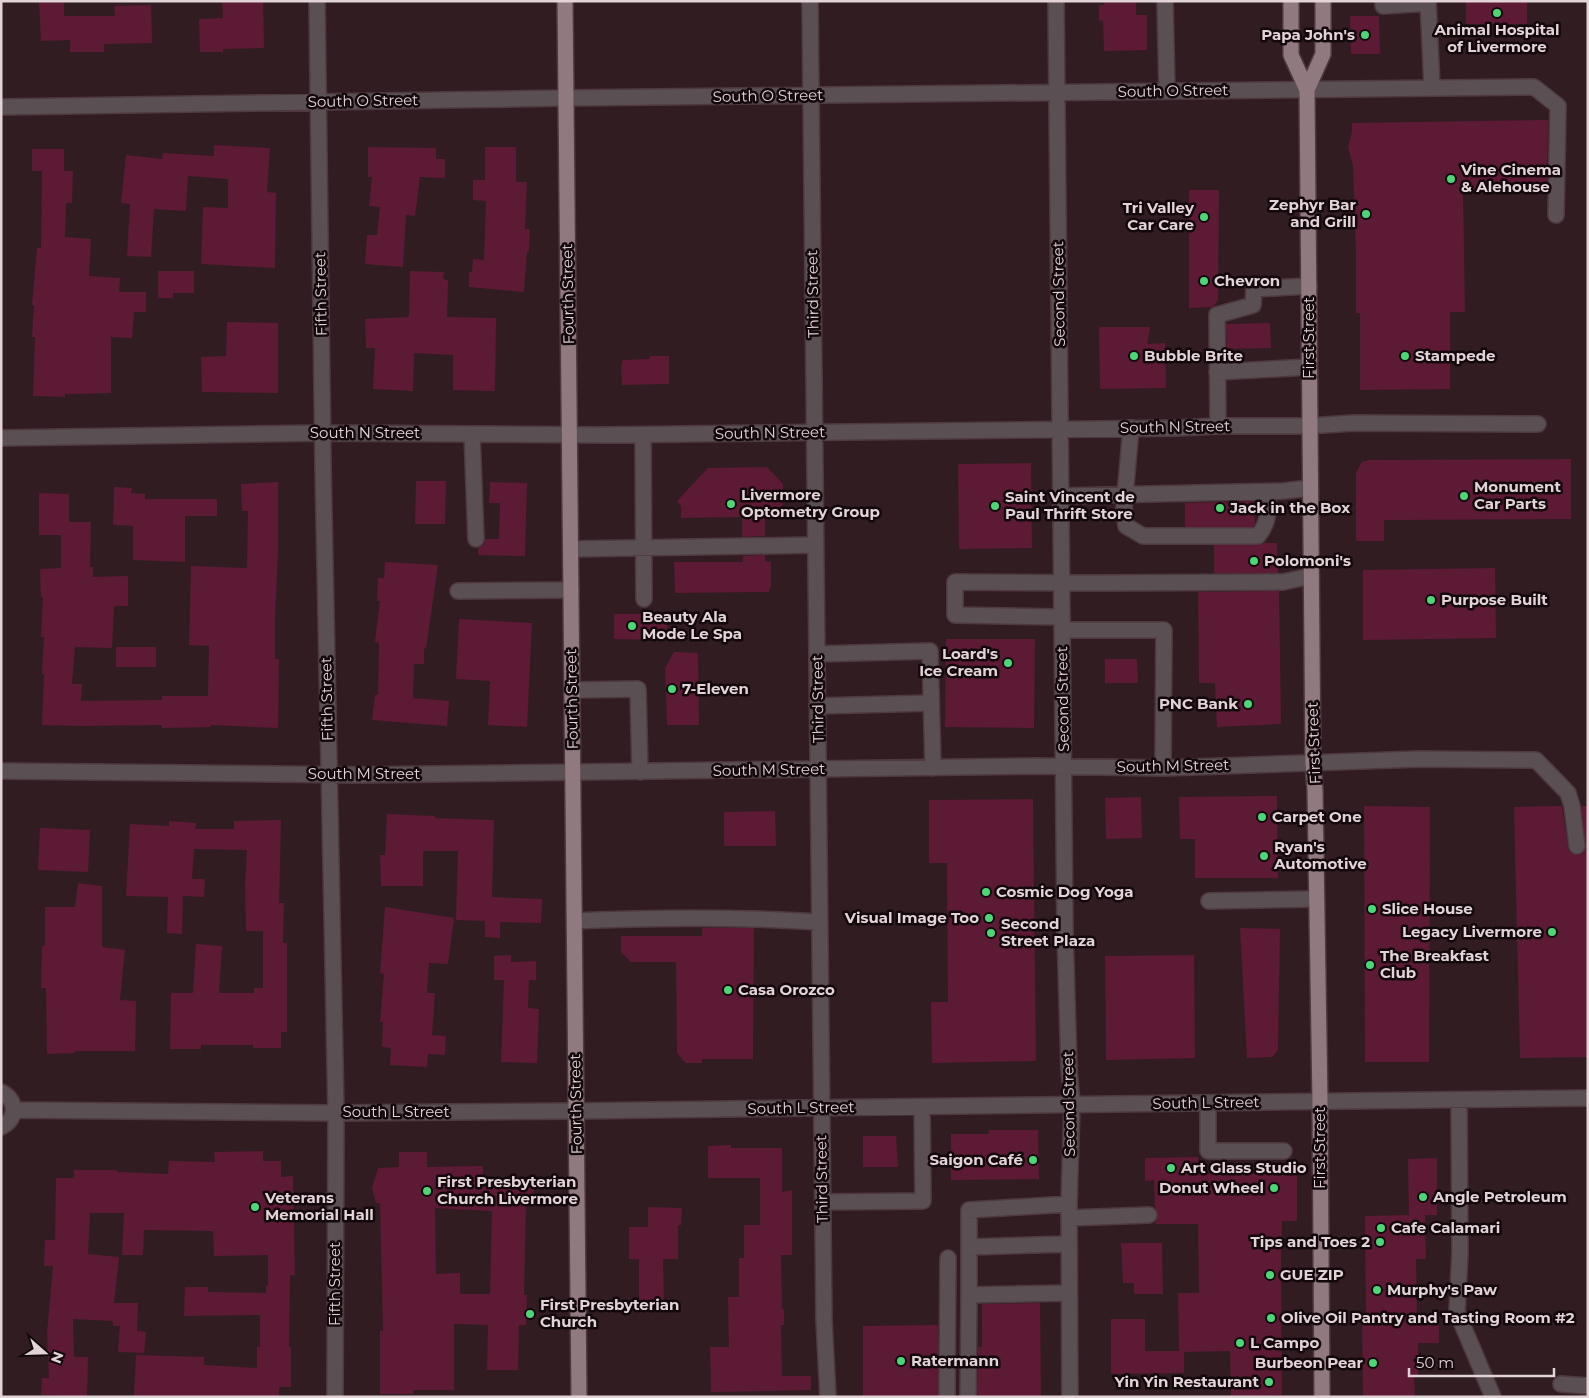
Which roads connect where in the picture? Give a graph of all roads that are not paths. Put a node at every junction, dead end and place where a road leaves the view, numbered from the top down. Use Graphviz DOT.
graph roads {
  1 [pos="317,1"];
  2 [pos="565,1"];
  3 [pos="810,1"];
  4 [pos="1056,1"];
  5 [pos="1165,1"];
  6 [pos="1291,1"];
  7 [pos="1323,1"];
  8 [pos="1383,1"];
  9 [pos="1428,2"];
  10 [pos="1432,87"];
  11 [pos="1307,90"];
  12 [pos="1167,91"];
  13 [pos="1057,92"];
  14 [pos="811,95"];
  15 [pos="566,98"];
  16 [pos="319,102"];
  17 [pos="1,107"];
  18 [pos="1556,215"];
  19 [pos="1308,286"];
  20 [pos="1309,367"];
  21 [pos="1217,372"];
  22 [pos="1538,424"];
  23 [pos="1218,426"];
  24 [pos="1309,426"];
  25 [pos="1131,428"];
  26 [pos="1060,429"];
  27 [pos="815,432"];
  28 [pos="323,433"];
  29 [pos="472,434"];
  30 [pos="643,435"];
  31 [pos="569,436"];
  32 [pos="1,438"];
  33 [pos="1310,488"];
  34 [pos="1268,492"];
  35 [pos="1125,495"];
  36 [pos="1061,496"];
  37 [pos="476,539"];
  38 [pos="816,545"];
  39 [pos="644,548"];
  40 [pos="571,549"];
  41 [pos="1311,576"];
  42 [pos="1062,583"];
  43 [pos="571,590"];
  44 [pos="458,591"];
  45 [pos="644,599"];
  46 [pos="1062,623"];
  47 [pos="817,654"];
  48 [pos="572,690"];
  49 [pos="931,703"];
  50 [pos="818,706"];
  51 [pos="1313,763"];
  52 [pos="1064,766"];
  53 [pos="933,768"];
  54 [pos="1163,768"];
  55 [pos="818,770"];
  56 [pos="1,771"];
  57 [pos="640,772"];
  58 [pos="573,773"];
  59 [pos="328,775"];
  60 [pos="1577,846"];
  61 [pos="1316,899"];
  62 [pos="1209,901"];
  63 [pos="575,921"];
  64 [pos="820,922"];
  65 [pos="1,1092"];
  66 [pos="1588,1098"];
  67 [pos="1459,1100"];
  68 [pos="1320,1101"];
  69 [pos="1208,1103"];
  70 [pos="1072,1104"];
  71 [pos="922,1107"];
  72 [pos="822,1108"];
  73 [pos="14,1110"];
  74 [pos="576,1111"];
  75 [pos="336,1112"];
  76 [pos="1,1128"];
  77 [pos="1284,1152"];
  78 [pos="823,1202"];
  79 [pos="1069,1211"];
  80 [pos="1149,1214"];
  81 [pos="1069,1244"];
  82 [pos="969,1247"];
  83 [pos="948,1258"];
  84 [pos="1069,1293"];
  85 [pos="969,1295"];
  86 [pos="1561,1384"];
  87 [pos="1588,1386"];
  88 [pos="335,1397"];
  89 [pos="579,1397"];
  90 [pos="828,1397"];
  91 [pos="948,1397"];
  92 [pos="968,1397"];
  93 [pos="1070,1397"];
  94 [pos="1322,1397"];
  95 [pos="1493,1397"];
  1 -- 16 [label="street, Fifth Street"];
  2 -- 15 [label="main road, Fourth Street"];
  3 -- 14 [label="street, Third Street"];
  4 -- 13 [label="street, Second Street"];
  5 -- 12 [label="street"];
  6 -- 11 [label="main road, First Street"];
  7 -- 11 [label="main road, First Street"];
  8 -- 9 [label="street"];
  9 -- 10 [label="street"];
  10 -- 11 [label="street, South O Street"];
  10 -- 18 [label="street, South O Street"];
  11 -- 12 [label="street, South O Street"];
  11 -- 19 [label="main road, First Street"];
  12 -- 13 [label="street, South O Street"];
  13 -- 14 [label="street, South O Street"];
  13 -- 26 [label="street, Second Street"];
  14 -- 15 [label="street, South O Street"];
  14 -- 27 [label="street, Third Street"];
  15 -- 16 [label="street, South O Street"];
  15 -- 31 [label="main road, Fourth Street"];
  16 -- 17 [label="street, South O Street"];
  16 -- 28 [label="street, Fifth Street"];
  19 -- 20 [label="main road, First Street"];
  19 -- 21 [label="street"];
  20 -- 21 [label="street"];
  20 -- 24 [label="main road, First Street"];
  21 -- 23 [label="street"];
  22 -- 24 [label="street, South N Street"];
  23 -- 24 [label="street, South N Street"];
  23 -- 25 [label="street, South N Street"];
  24 -- 33 [label="main road, First Street"];
  25 -- 26 [label="street, South N Street"];
  25 -- 35 [label="street"];
  26 -- 27 [label="street, South N Street"];
  26 -- 36 [label="street, Second Street"];
  27 -- 30 [label="street, South N Street"];
  27 -- 38 [label="street, Third Street"];
  28 -- 29 [label="street, South N Street"];
  28 -- 32 [label="street, South N Street"];
  28 -- 59 [label="street, Fifth Street"];
  29 -- 31 [label="street, South N Street"];
  29 -- 37 [label="street"];
  30 -- 31 [label="street, South N Street"];
  30 -- 39 [label="street"];
  31 -- 40 [label="main road, Fourth Street"];
  33 -- 34 [label="street"];
  33 -- 41 [label="main road, First Street"];
  34 -- 35 [label="street"];
  34 -- 35 [label="street"];
  35 -- 36 [label="street"];
  36 -- 42 [label="street, Second Street"];
  38 -- 39 [label="street"];
  38 -- 47 [label="street, Third Street"];
  39 -- 40 [label="street"];
  39 -- 45 [label="street"];
  40 -- 43 [label="main road, Fourth Street"];
  41 -- 42 [label="street"];
  41 -- 51 [label="main road, First Street"];
  42 -- 46 [label="street, Second Street"];
  42 -- 46 [label="street"];
  43 -- 44 [label="street"];
  43 -- 48 [label="main road, Fourth Street"];
  46 -- 52 [label="street, Second Street"];
  46 -- 54 [label="street"];
  47 -- 49 [label="street"];
  47 -- 50 [label="street, Third Street"];
  48 -- 57 [label="street"];
  48 -- 58 [label="main road, Fourth Street"];
  49 -- 50 [label="street"];
  49 -- 53 [label="street"];
  50 -- 55 [label="street, Third Street"];
  51 -- 54 [label="street, South M Street"];
  51 -- 60 [label="street, South M Street"];
  51 -- 61 [label="main road, First Street"];
  52 -- 53 [label="street, South M Street"];
  52 -- 54 [label="street, South M Street"];
  52 -- 70 [label="street, Second Street"];
  53 -- 55 [label="street, South M Street"];
  55 -- 57 [label="street, South M Street"];
  55 -- 64 [label="street, Third Street"];
  56 -- 59 [label="street, South M Street"];
  57 -- 58 [label="street, South M Street"];
  58 -- 59 [label="street, South M Street"];
  58 -- 63 [label="main road, Fourth Street"];
  59 -- 75 [label="street, Fifth Street"];
  61 -- 62 [label="street"];
  61 -- 68 [label="main road, First Street"];
  63 -- 64 [label="street"];
  63 -- 74 [label="main road, Fourth Street"];
  64 -- 72 [label="street, Third Street"];
  65 -- 73 [label="street"];
  66 -- 67 [label="street, South L Street"];
  67 -- 68 [label="street, South L Street"];
  67 -- 95 [label="street"];
  68 -- 69 [label="street, South L Street"];
  68 -- 94 [label="main road, First Street"];
  69 -- 70 [label="street, South L Street"];
  69 -- 77 [label="street"];
  70 -- 71 [label="street, South L Street"];
  70 -- 79 [label="street, Second Street"];
  71 -- 72 [label="street, South L Street"];
  71 -- 78 [label="street"];
  72 -- 74 [label="street, South L Street"];
  72 -- 78 [label="street, Third Street"];
  73 -- 75 [label="street, South L Street"];
  73 -- 76 [label="street"];
  74 -- 75 [label="street, South L Street"];
  74 -- 89 [label="main road, Fourth Street"];
  75 -- 88 [label="street, Fifth Street"];
  78 -- 90 [label="street, Third Street"];
  79 -- 80 [label="street"];
  79 -- 81 [label="street, Second Street"];
  79 -- 82 [label="street"];
  81 -- 82 [label="street"];
  81 -- 84 [label="street, Second Street"];
  82 -- 85 [label="street"];
  83 -- 91 [label="street"];
  84 -- 85 [label="street"];
  84 -- 93 [label="street, Second Street"];
  85 -- 92 [label="street"];
  86 -- 87 [label="street"];
}
